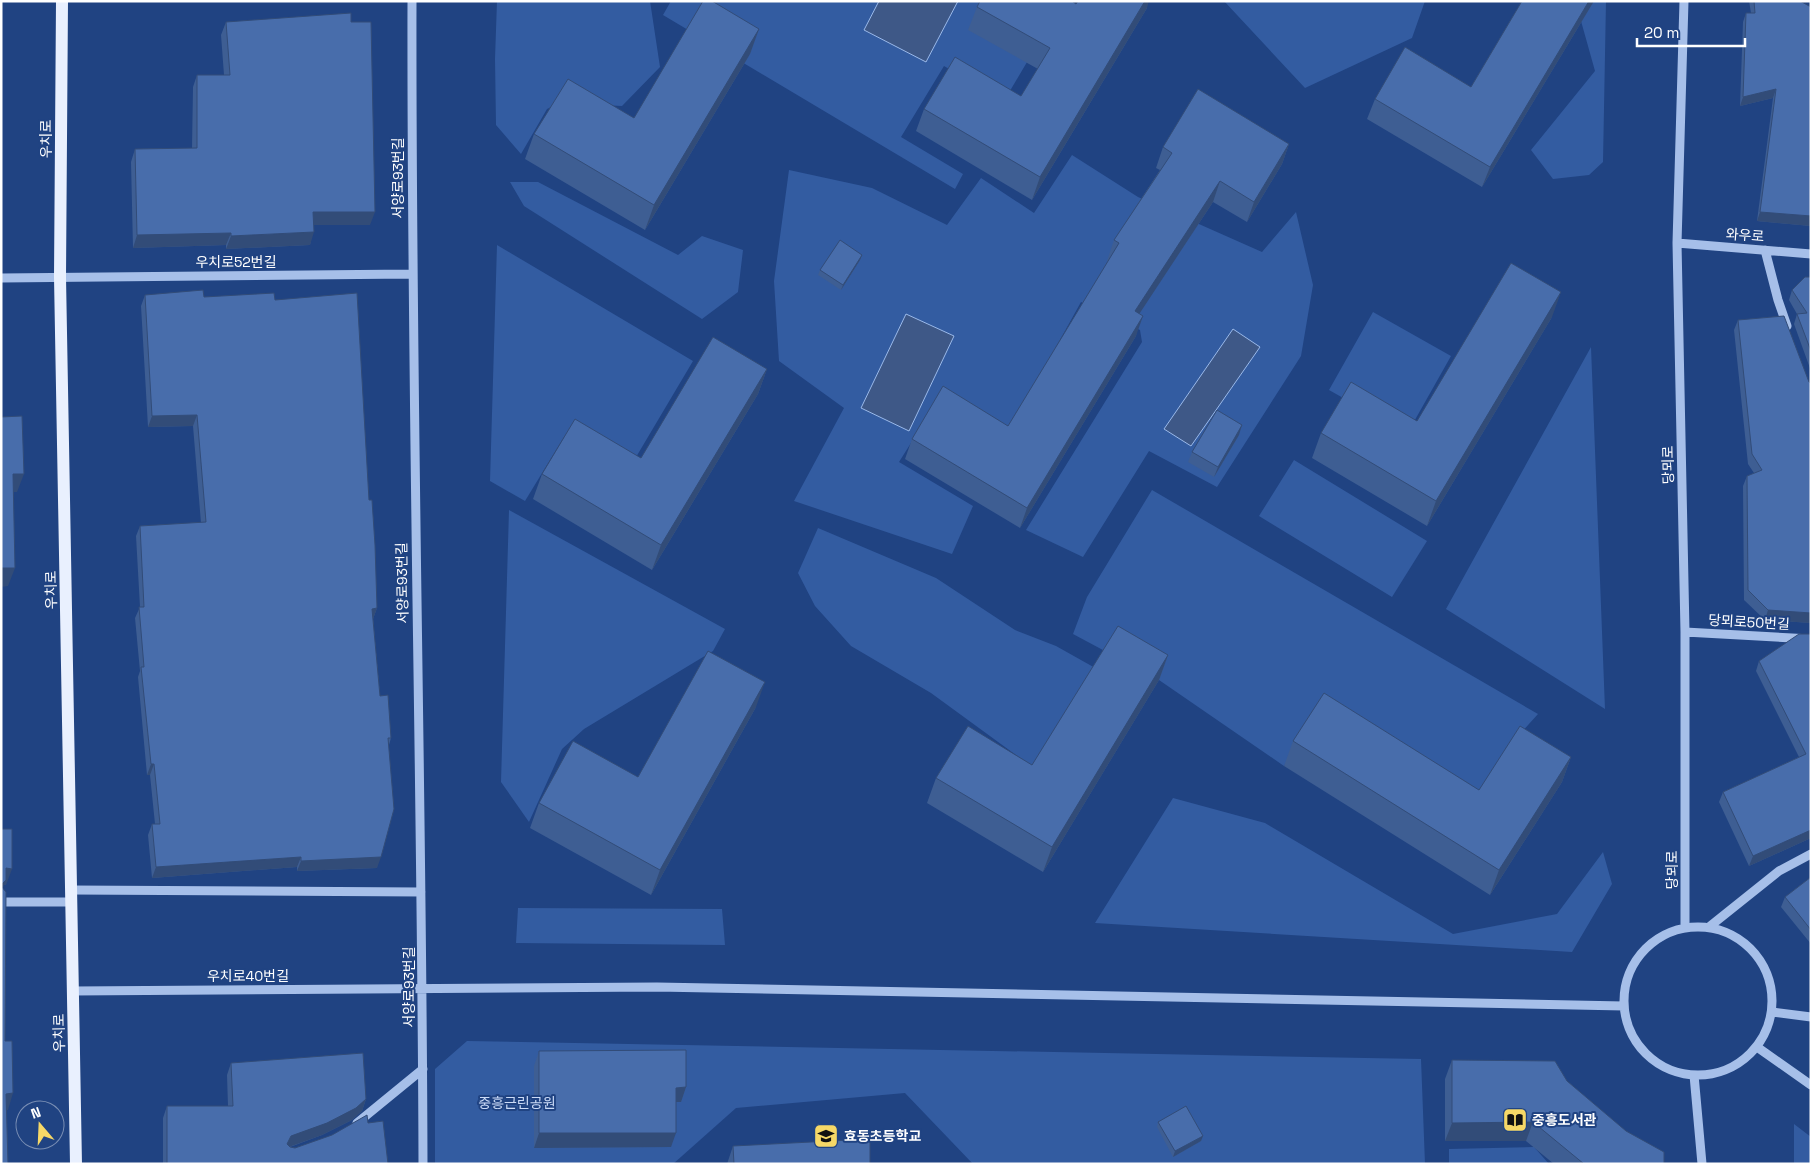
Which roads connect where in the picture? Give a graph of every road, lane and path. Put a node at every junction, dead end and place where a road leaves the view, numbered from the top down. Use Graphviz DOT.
graph roads {
  1 [pos="62,1"];
  2 [pos="412,1"];
  3 [pos="1684,1"];
  4 [pos="1678,243"];
  5 [pos="1765,250"];
  6 [pos="1811,254"];
  7 [pos="411,274"];
  8 [pos="60,277"];
  9 [pos="1,278"];
  10 [pos="1791,336"];
  11 [pos="1685,632"];
  12 [pos="1811,640"];
  13 [pos="1811,854"];
  14 [pos="421,892"];
  15 [pos="71,896"];
  16 [pos="1,902"];
  17 [pos="1709,927"];
  18 [pos="1685,928"];
  19 [pos="422,989"];
  20 [pos="73,991"];
  21 [pos="1624,1006"];
  22 [pos="1772,1012"];
  23 [pos="1811,1017"];
  24 [pos="1757,1047"];
  25 [pos="423,1069"];
  26 [pos="1694,1075"];
  27 [pos="1811,1085"];
  28 [pos="347,1129"];
  29 [pos="76,1164"];
  30 [pos="423,1164"];
  31 [pos="1702,1164"];
  1 -- 8 [label="main road, 우치로"];
  2 -- 7 [label="street, 서양로93번길"];
  3 -- 4 [label="street, 당뫼로"];
  4 -- 5 [label="street, 와우로"];
  4 -- 11 [label="street, 당뫼로"];
  5 -- 6 [label="street, 와우로"];
  5 -- 10 [label="street"];
  7 -- 8 [label="street, 우치로52번길"];
  7 -- 14 [label="street, 서양로93번길"];
  8 -- 9 [label="street"];
  8 -- 15 [label="main road, 우치로"];
  11 -- 12 [label="street, 당뫼로50번길"];
  11 -- 18 [label="street, 당뫼로"];
  13 -- 17 [label="street"];
  14 -- 15 [label="street"];
  14 -- 19 [label="street, 서양로93번길"];
  15 -- 16 [label="street"];
  15 -- 20 [label="main road, 우치로"];
  17 -- 18 [label="street"];
  17 -- 22 [label="street"];
  18 -- 21 [label="street"];
  19 -- 20 [label="street, 우치로40번길"];
  19 -- 21 [label="street, 우치로40번길"];
  19 -- 25 [label="street, 서양로93번길"];
  20 -- 29 [label="main road, 우치로"];
  21 -- 26 [label="street"];
  22 -- 23 [label="street"];
  22 -- 24 [label="street"];
  24 -- 26 [label="street"];
  24 -- 27 [label="street"];
  25 -- 28 [label="street"];
  25 -- 30 [label="street, 서양로93번길"];
  26 -- 31 [label="street"];
}
